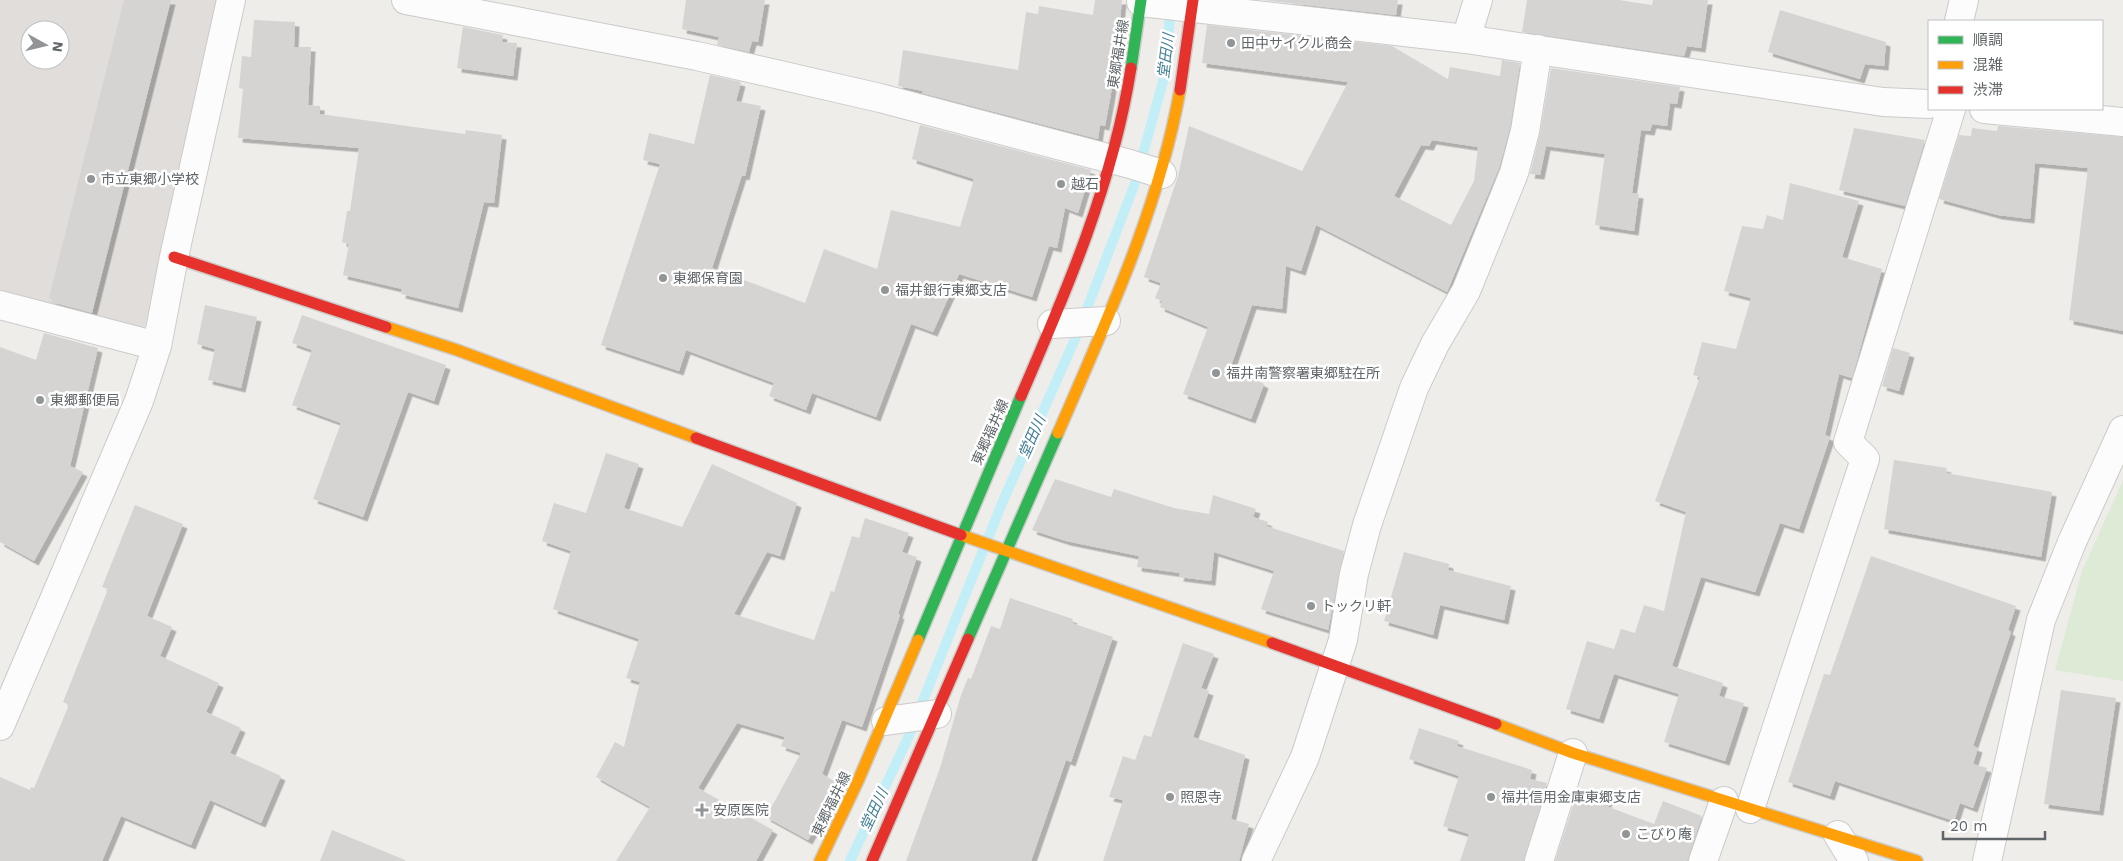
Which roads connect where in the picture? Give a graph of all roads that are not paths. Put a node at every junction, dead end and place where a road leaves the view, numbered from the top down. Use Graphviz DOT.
graph roads {
  1 [pos="231,0"];
  2 [pos="1478,0"];
  3 [pos="1964,0"];
  4 [pos="413,1"];
  5 [pos="1141,1"];
  6 [pos="1193,5"];
  7 [pos="1959,20"];
  8 [pos="1466,39"];
  9 [pos="1538,49"];
  10 [pos="1928,104"];
  11 [pos="1951,110"];
  12 [pos="1995,110"];
  13 [pos="2123,122"];
  14 [pos="1112,160"];
  15 [pos="1162,174"];
  16 [pos="174,257"];
  17 [pos="0,305"];
  18 [pos="1106,321"];
  19 [pos="1052,324"];
  20 [pos="157,346"];
  21 [pos="2123,430"];
  22 [pos="962,535"];
  23 [pos="1006,552"];
  24 [pos="1334,664"];
  25 [pos="937,714"];
  26 [pos="886,721"];
  27 [pos="0,726"];
  28 [pos="1574,753"];
  29 [pos="1724,801"];
  30 [pos="1750,809"];
  31 [pos="1838,835"];
  32 [pos="820,861"];
  33 [pos="872,861"];
  34 [pos="1256,861"];
  35 [pos="1540,861"];
  36 [pos="1703,861"];
  37 [pos="1854,861"];
  38 [pos="1917,861"];
  39 [pos="1987,861"];
  1 -- 16 [label="street"];
  2 -- 8 [label="street"];
  3 -- 7 [label="street"];
  4 -- 14 [label="street"];
  5 -- 6 [label="street"];
  5 -- 14 [label="street, 東郷福井線"];
  6 -- 8 [label="street"];
  6 -- 15 [label="street"];
  8 -- 9 [label="street"];
  9 -- 10 [label="street"];
  9 -- 24 [label="street"];
  11 -- 30 [label="street"];
  12 -- 13 [label="street"];
  14 -- 15 [label="street"];
  14 -- 19 [label="street, 東郷福井線"];
  15 -- 18 [label="street"];
  16 -- 20 [label="street"];
  16 -- 22 [label="street"];
  17 -- 20 [label="street"];
  18 -- 19 [label="street"];
  18 -- 23 [label="street"];
  19 -- 22 [label="street, 東郷福井線"];
  20 -- 27 [label="street"];
  21 -- 39 [label="street"];
  22 -- 23 [label="street"];
  22 -- 26 [label="street, 東郷福井線"];
  23 -- 24 [label="street"];
  23 -- 25 [label="street"];
  24 -- 28 [label="street"];
  24 -- 34 [label="street"];
  25 -- 26 [label="street"];
  25 -- 33 [label="street"];
  26 -- 32 [label="street, 東郷福井線"];
  28 -- 29 [label="street"];
  28 -- 35 [label="street"];
  29 -- 30 [label="street"];
  29 -- 36 [label="street"];
  30 -- 31 [label="street"];
  31 -- 37 [label="street"];
  31 -- 38 [label="street"];
}
